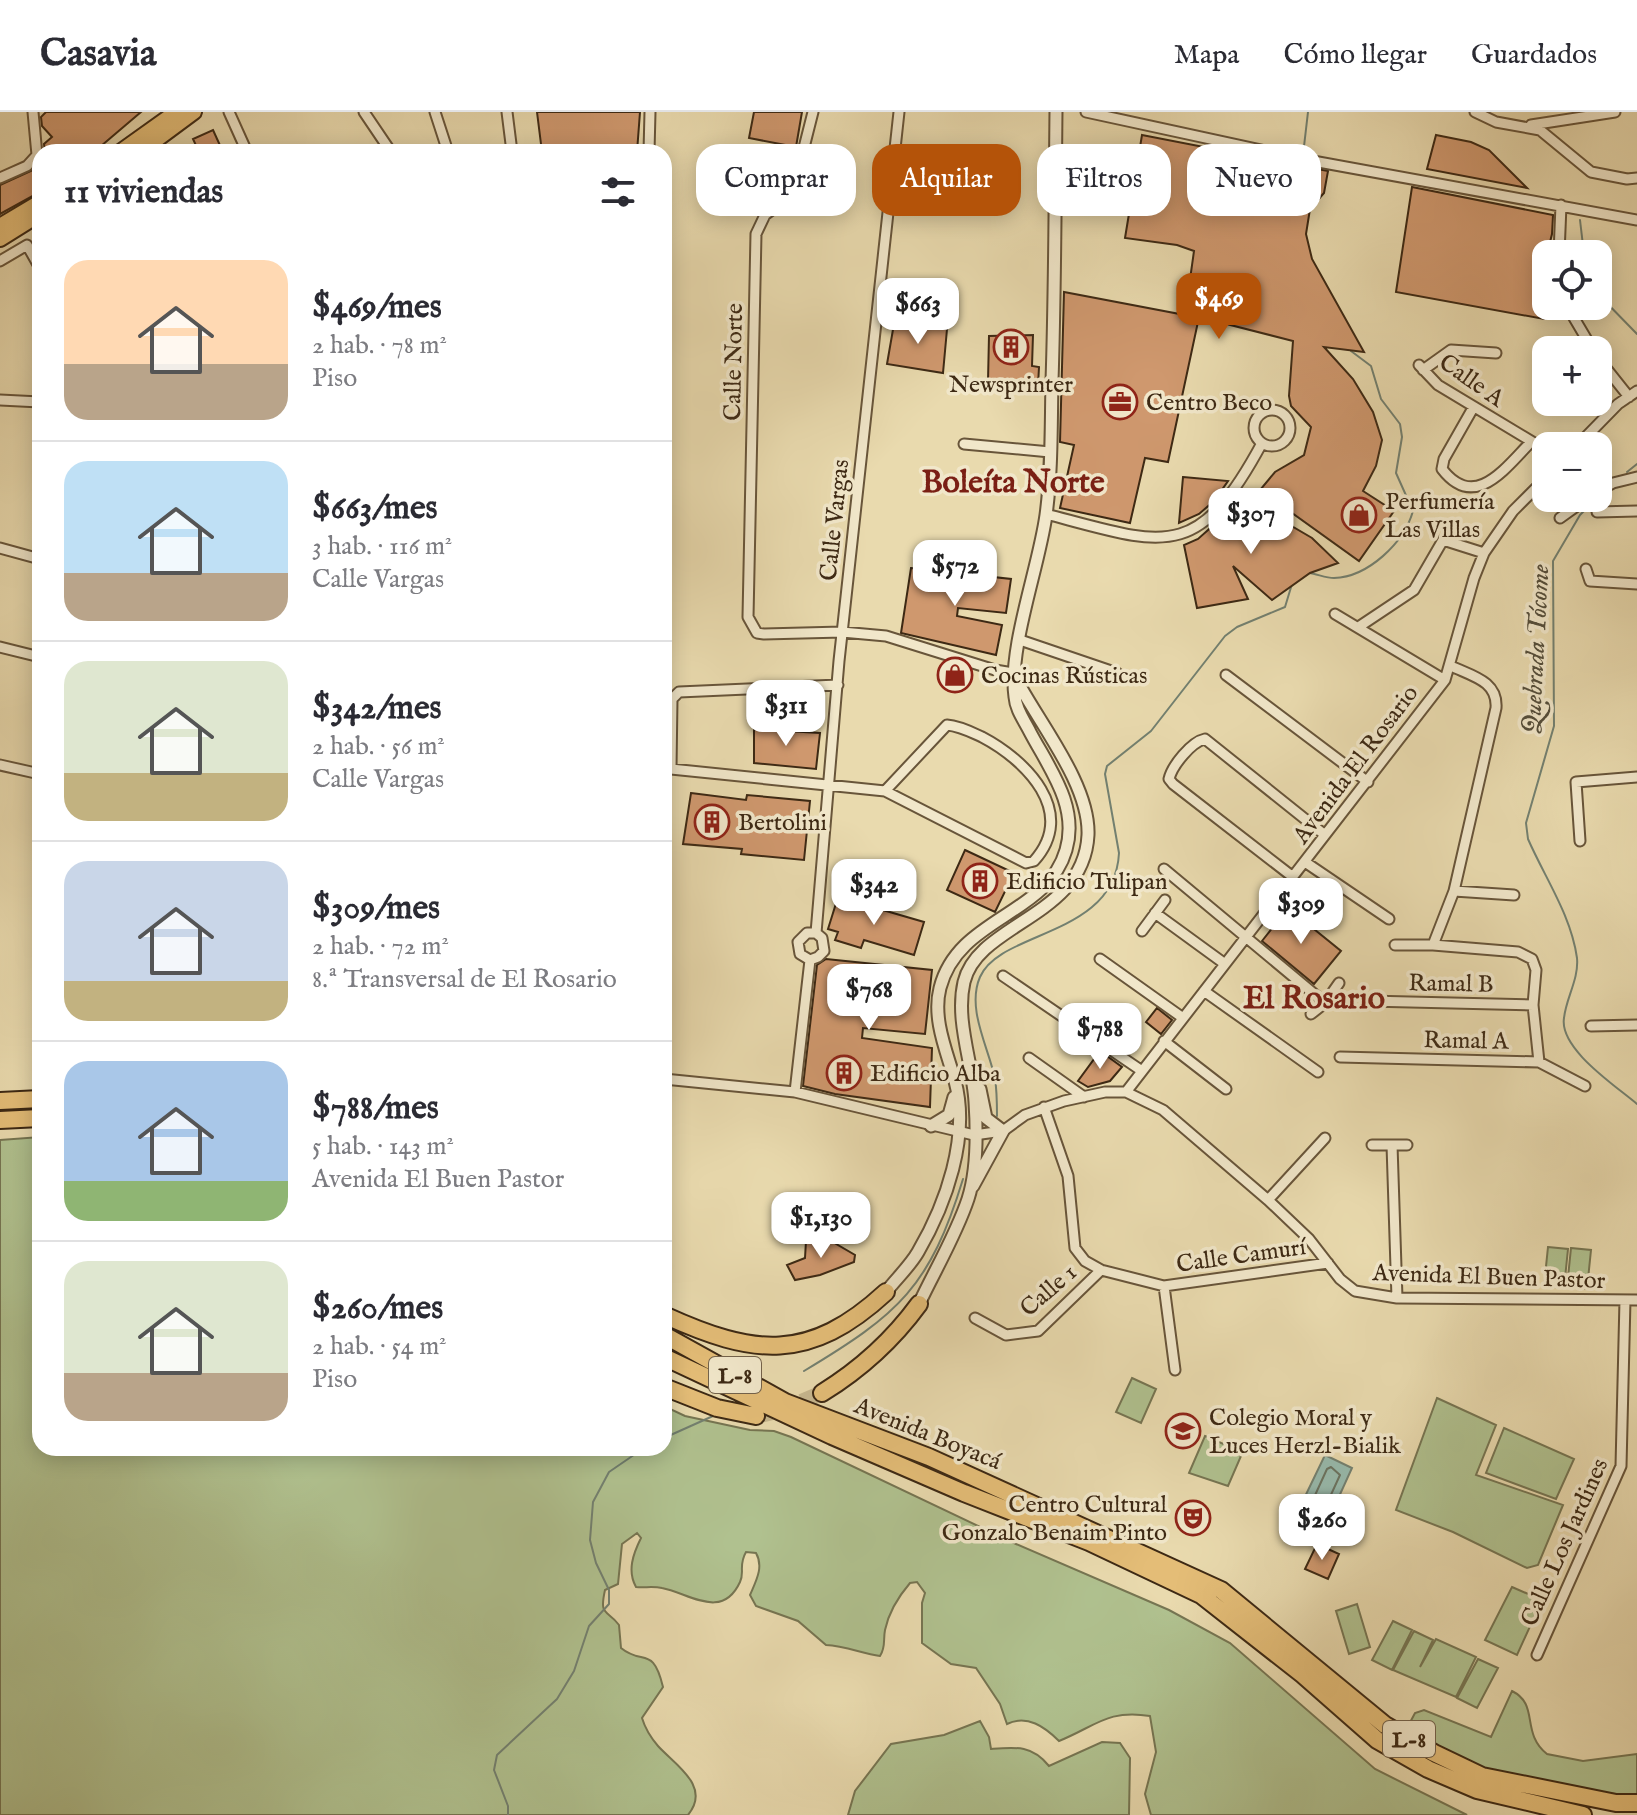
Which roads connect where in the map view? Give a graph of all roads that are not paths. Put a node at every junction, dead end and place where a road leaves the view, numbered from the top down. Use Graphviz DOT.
graph roads {
  1 [pos="33,112"];
  2 [pos="176,112"];
  3 [pos="194,112"];
  4 [pos="229,112"];
  5 [pos="364,112"];
  6 [pos="435,112"];
  7 [pos="507,112"];
  8 [pos="650,112"];
  9 [pos="813,112"];
  10 [pos="899,112"];
  11 [pos="1056,112"];
  12 [pos="1086,112"];
  13 [pos="1475,112"];
  14 [pos="1615,112"];
  15 [pos="1562,122"];
  16 [pos="1525,126"];
  17 [pos="36,144"];
  18 [pos="134,144"];
  19 [pos="135,144"];
  20 [pos="243,144"];
  21 [pos="386,144"];
  22 [pos="445,144"];
  23 [pos="511,144"];
  24 [pos="649,144"];
  25 [pos="1559,144"];
  26 [pos="32,160"];
  27 [pos="0,178"];
  28 [pos="1637,178"];
  29 [pos="1561,205"];
  30 [pos="32,207"];
  31 [pos="32,219"];
  32 [pos="1637,220"];
  33 [pos="0,226"];
  34 [pos="0,239"];
  35 [pos="1560,240"];
  36 [pos="32,254"];
  37 [pos="0,261"];
  38 [pos="1496,353"];
  39 [pos="1612,372"];
  40 [pos="1633,394"];
  41 [pos="0,400"];
  42 [pos="32,402"];
  43 [pos="1473,408"];
  44 [pos="1592,432"];
  45 [pos="1531,442"];
  46 [pos="1262,443"];
  47 [pos="964,444"];
  48 [pos="1050,452"];
  49 [pos="1637,477"];
  50 [pos="1612,484"];
  51 [pos="1532,492"];
  52 [pos="1637,511"];
  53 [pos="1568,512"];
  54 [pos="1612,512"];
  55 [pos="1046,514"];
  56 [pos="1560,518"];
  57 [pos="0,548"];
  58 [pos="1484,553"];
  59 [pos="32,557"];
  60 [pos="1586,569"];
  61 [pos="1637,584"];
  62 [pos="1335,614"];
  63 [pos="1360,626"];
  64 [pos="842,632"];
  65 [pos="1020,640"];
  66 [pos="0,647"];
  67 [pos="32,655"];
  68 [pos="1451,666"];
  69 [pos="1013,673"];
  70 [pos="1117,673"];
  71 [pos="1226,675"];
  72 [pos="1445,680"];
  73 [pos="838,685"];
  74 [pos="672,699"];
  75 [pos="0,765"];
  76 [pos="672,769"];
  77 [pos="32,772"];
  78 [pos="1637,777"];
  79 [pos="1368,782"];
  80 [pos="829,784"];
  81 [pos="885,791"];
  82 [pos="1325,835"];
  83 [pos="1580,841"];
  84 [pos="1305,862"];
  85 [pos="1164,869"];
  86 [pos="1293,877"];
  87 [pos="1454,891"];
  88 [pos="1514,895"];
  89 [pos="1165,900"];
  90 [pos="1155,913"];
  91 [pos="1389,919"];
  92 [pos="1142,931"];
  93 [pos="816,933"];
  94 [pos="1247,935"];
  95 [pos="1395,945"];
  96 [pos="1433,945"];
  97 [pos="1100,959"];
  98 [pos="810,960"];
  99 [pos="1225,964"];
  100 [pos="1003,976"];
  101 [pos="1339,983"];
  102 [pos="1204,991"];
  103 [pos="1368,1001"];
  104 [pos="1325,1003"];
  105 [pos="1533,1005"];
  106 [pos="1311,1014"];
  107 [pos="1183,1018"];
  108 [pos="1637,1025"];
  109 [pos="1591,1026"];
  110 [pos="1164,1041"];
  111 [pos="1340,1057"];
  112 [pos="1029,1058"];
  113 [pos="1539,1062"];
  114 [pos="972,1066"];
  115 [pos="1142,1071"];
  116 [pos="1318,1072"];
  117 [pos="672,1080"];
  118 [pos="956,1085"];
  119 [pos="1585,1086"];
  120 [pos="1226,1089"];
  121 [pos="795,1092"];
  122 [pos="1126,1092"];
  123 [pos="1084,1097"];
  124 [pos="32,1099"];
  125 [pos="0,1101"];
  126 [pos="1044,1107"];
  127 [pos="32,1118"];
  128 [pos="0,1120"];
  129 [pos="931,1126"];
  130 [pos="959,1131"];
  131 [pos="1003,1131"];
  132 [pos="974,1135"];
  133 [pos="1325,1138"];
  134 [pos="1372,1145"];
  135 [pos="1392,1145"];
  136 [pos="1407,1145"];
  137 [pos="968,1198"];
  138 [pos="1268,1200"];
  139 [pos="1328,1263"];
  140 [pos="1101,1270"];
  141 [pos="1164,1286"];
  142 [pos="886,1292"];
  143 [pos="1397,1298"];
  144 [pos="1625,1300"];
  145 [pos="1637,1300"];
  146 [pos="919,1304"];
  147 [pos="672,1318"];
  148 [pos="975,1318"];
  149 [pos="672,1339"];
  150 [pos="672,1361"];
  151 [pos="1175,1370"];
  152 [pos="672,1390"];
  153 [pos="822,1393"];
  154 [pos="756,1416"];
  155 [pos="1537,1655"];
  156 [pos="1637,1803"];
  157 [pos="1583,1815"];
  1 -- 17 [label="street"];
  2 -- 18 [label="main road"];
  3 -- 19 [label="main road"];
  4 -- 20 [label="street"];
  5 -- 21 [label="street"];
  6 -- 22 [label="street"];
  7 -- 23 [label="street"];
  8 -- 24 [label="street"];
  9 -- 64 [label="street, Calle Norte"];
  10 -- 64 [label="street, Calle Vargas"];
  11 -- 48 [label="street"];
  12 -- 29 [label="street"];
  13 -- 16 [label="street"];
  14 -- 15 [label="street"];
  15 -- 16 [label="street"];
  15 -- 25 [label="street"];
  16 -- 25 [label="street"];
  25 -- 28 [label="street"];
  26 -- 27 [label="street"];
  29 -- 32 [label="street"];
  29 -- 35 [label="street"];
  30 -- 33 [label="main road"];
  31 -- 34 [label="main road"];
  36 -- 37 [label="street"];
  38 -- 43 [label="street, Calle A"];
  39 -- 40 [label="street"];
  40 -- 44 [label="street"];
  41 -- 42 [label="street"];
  43 -- 45 [label="street, Calle A"];
  43 -- 45 [label="street"];
  46 -- 46 [label="street"];
  46 -- 55 [label="street"];
  47 -- 48 [label="street"];
  48 -- 55 [label="street"];
  49 -- 50 [label="street"];
  51 -- 58 [label="street, Avenida El Rosario"];
  52 -- 54 [label="street"];
  53 -- 56 [label="street"];
  55 -- 65 [label="street"];
  57 -- 59 [label="street"];
  58 -- 63 [label="street"];
  58 -- 68 [label="street, Avenida El Rosario"];
  60 -- 61 [label="street"];
  62 -- 63 [label="street"];
  63 -- 72 [label="street"];
  64 -- 69 [label="street"];
  64 -- 73 [label="street, Calle Vargas"];
  65 -- 69 [label="street"];
  65 -- 70 [label="street"];
  66 -- 67 [label="street"];
  68 -- 72 [label="street, Avenida El Rosario"];
  68 -- 87 [label="street"];
  69 -- 114 [label="street"];
  69 -- 118 [label="street"];
  71 -- 79 [label="street"];
  72 -- 79 [label="street, Avenida El Rosario"];
  73 -- 74 [label="street"];
  73 -- 80 [label="street, Calle Vargas"];
  75 -- 77 [label="street"];
  76 -- 80 [label="street"];
  78 -- 83 [label="street"];
  79 -- 82 [label="street, Avenida El Rosario"];
  80 -- 81 [label="street"];
  80 -- 93 [label="street, Calle Vargas"];
  81 -- 81 [label="street"];
  82 -- 84 [label="street, Avenida El Rosario"];
  82 -- 86 [label="street"];
  84 -- 86 [label="street, Avenida El Rosario"];
  84 -- 91 [label="street"];
  85 -- 94 [label="street"];
  86 -- 94 [label="street, Avenida El Rosario"];
  87 -- 88 [label="street"];
  87 -- 96 [label="street"];
  89 -- 90 [label="street"];
  90 -- 92 [label="street"];
  90 -- 99 [label="street"];
  93 -- 98 [label="street, Calle Vargas"];
  93 -- 98 [label="street, Calle Vargas"];
  94 -- 99 [label="street, Avenida El Rosario"];
  94 -- 104 [label="street"];
  95 -- 96 [label="street"];
  96 -- 105 [label="street"];
  97 -- 107 [label="street"];
  98 -- 121 [label="street, Calle Vargas"];
  99 -- 102 [label="street, Avenida El Rosario"];
  100 -- 115 [label="street"];
  101 -- 104 [label="street"];
  102 -- 107 [label="street, Avenida El Rosario"];
  102 -- 116 [label="street"];
  103 -- 105 [label="street, Ramal B"];
  104 -- 106 [label="street"];
  105 -- 113 [label="street"];
  107 -- 110 [label="street, Avenida El Rosario"];
  108 -- 109 [label="street"];
  110 -- 115 [label="street, Avenida El Rosario"];
  110 -- 120 [label="street"];
  111 -- 113 [label="street, Ramal A"];
  112 -- 123 [label="street"];
  113 -- 119 [label="street, Ramal A"];
  114 -- 131 [label="street"];
  114 -- 132 [label="street"];
  115 -- 122 [label="street, Avenida El Rosario"];
  117 -- 121 [label="street"];
  118 -- 129 [label="street"];
  118 -- 130 [label="street"];
  121 -- 129 [label="street"];
  122 -- 123 [label="street"];
  122 -- 138 [label="street, Avenida El Buen Pastor"];
  123 -- 126 [label="street"];
  124 -- 125 [label="highway"];
  126 -- 131 [label="street"];
  126 -- 140 [label="street"];
  127 -- 128 [label="highway"];
  129 -- 130 [label="street"];
  130 -- 132 [label="street"];
  130 -- 142 [label="street"];
  131 -- 132 [label="street"];
  131 -- 137 [label="street"];
  132 -- 137 [label="street"];
  133 -- 138 [label="street"];
  134 -- 135 [label="street"];
  135 -- 136 [label="street"];
  135 -- 143 [label="street"];
  137 -- 146 [label="street"];
  138 -- 139 [label="street, Avenida El Buen Pastor"];
  139 -- 141 [label="street, Calle Camurí"];
  139 -- 143 [label="street, Avenida El Buen Pastor"];
  140 -- 141 [label="street, Calle Camurí"];
  140 -- 148 [label="street, Calle 1"];
  141 -- 151 [label="street"];
  142 -- 147 [label="highway"];
  143 -- 144 [label="street, Avenida El Buen Pastor"];
  144 -- 145 [label="street, Avenida El Buen Pastor"];
  144 -- 155 [label="street, Calle Los Jardines"];
  146 -- 153 [label="highway"];
  149 -- 156 [label="highway, Avenida Boyacá / L-8"];
  150 -- 157 [label="highway, Avenida Boyacá / L-8"];
  152 -- 154 [label="highway"];
}
